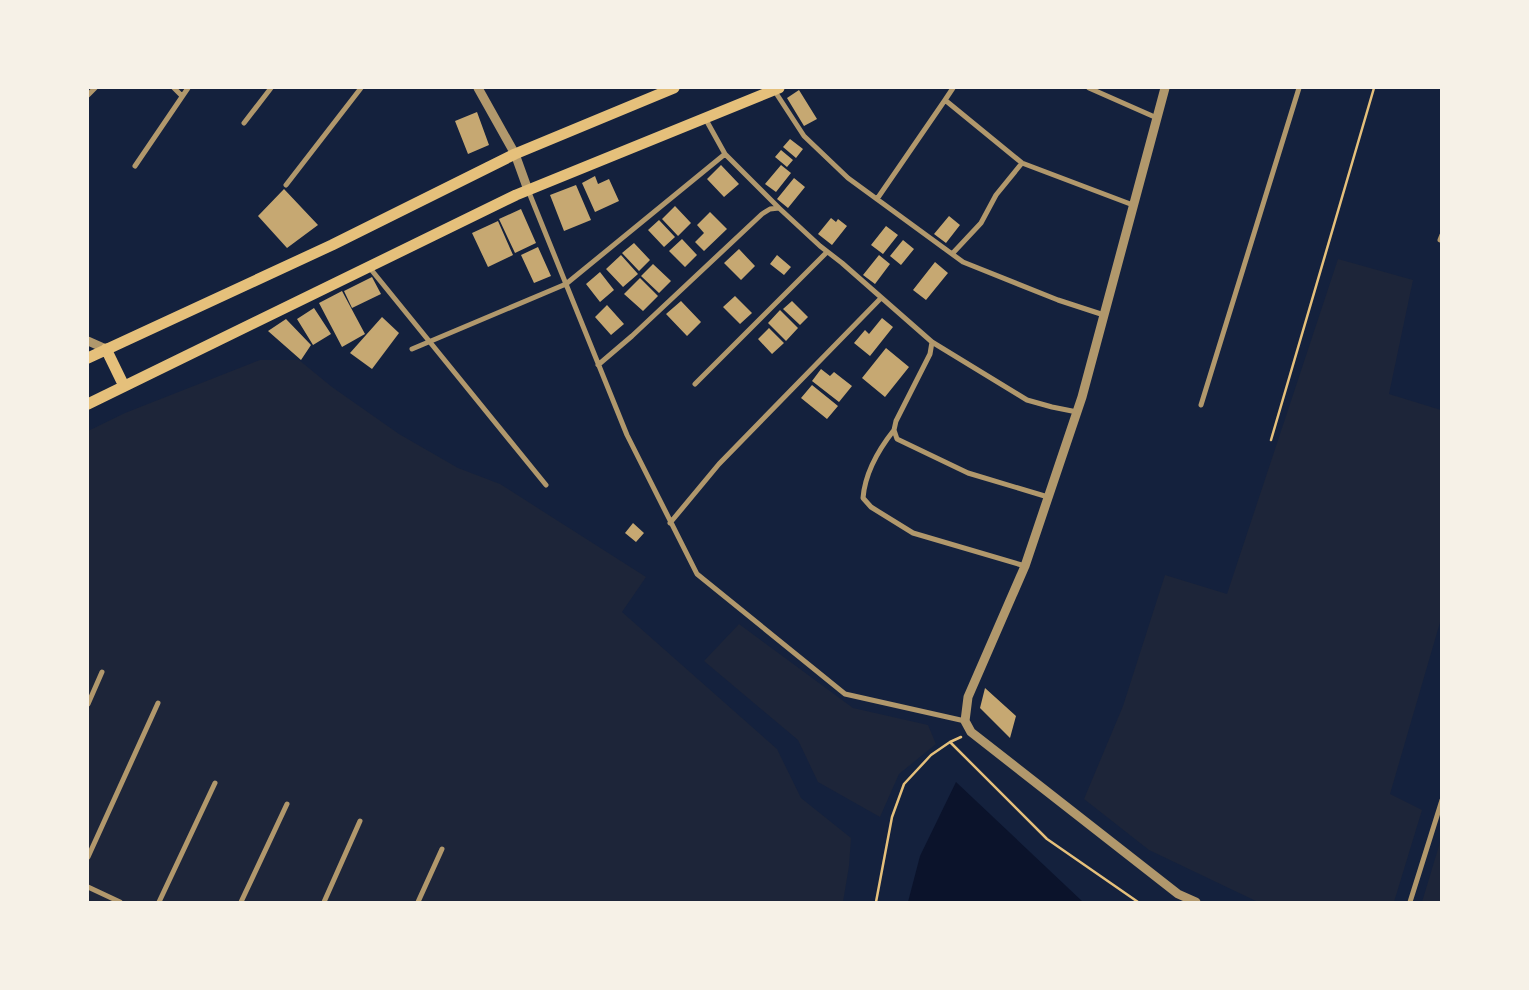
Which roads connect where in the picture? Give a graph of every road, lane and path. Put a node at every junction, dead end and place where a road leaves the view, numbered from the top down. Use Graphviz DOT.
graph roads {
  1 [pos="95,88"];
  2 [pos="174,88"];
  3 [pos="188,88"];
  4 [pos="271,88"];
  5 [pos="361,88"];
  6 [pos="478,88"];
  7 [pos="674,88"];
  8 [pos="776,88"];
  9 [pos="953,88"];
  10 [pos="1089,88"];
  11 [pos="1165,88"];
  12 [pos="1299,88"];
  13 [pos="1374,88"];
  14 [pos="88,95"];
  15 [pos="182,96"];
  16 [pos="945,100"];
  17 [pos="705,118"];
  18 [pos="1157,118"];
  19 [pos="244,123"];
  20 [pos="516,154"];
  21 [pos="725,154"];
  22 [pos="1022,163"];
  23 [pos="135,166"];
  24 [pos="286,185"];
  25 [pos="528,190"];
  26 [pos="877,199"];
  27 [pos="1133,205"];
  28 [pos="779,208"];
  29 [pos="827,252"];
  30 [pos="952,254"];
  31 [pos="368,267"];
  32 [pos="566,284"];
  33 [pos="881,298"];
  34 [pos="1104,316"];
  35 [pos="88,341"];
  36 [pos="430,342"];
  37 [pos="932,342"];
  38 [pos="106,349"];
  39 [pos="412,350"];
  40 [pos="88,358"];
  41 [pos="598,365"];
  42 [pos="695,384"];
  43 [pos="124,386"];
  44 [pos="88,404"];
  45 [pos="1201,405"];
  46 [pos="1077,412"];
  47 [pos="894,430"];
  48 [pos="1271,440"];
  49 [pos="546,485"];
  50 [pos="1048,497"];
  51 [pos="670,523"];
  52 [pos="1025,566"];
  53 [pos="102,672"];
  54 [pos="158,703"];
  55 [pos="88,704"];
  56 [pos="965,721"];
  57 [pos="971,732"];
  58 [pos="950,742"];
  59 [pos="215,783"];
  60 [pos="1442,800"];
  61 [pos="287,804"];
  62 [pos="360,822"];
  63 [pos="442,849"];
  64 [pos="88,857"];
  65 [pos="88,887"];
  66 [pos="120,902"];
  67 [pos="159,902"];
  68 [pos="241,902"];
  69 [pos="324,902"];
  70 [pos="418,902"];
  71 [pos="876,902"];
  72 [pos="1138,902"];
  73 [pos="1196,902"];
  74 [pos="1410,902"];
  1 -- 14 [label="street"];
  2 -- 15 [label="street"];
  3 -- 15 [label="street"];
  4 -- 19 [label="street"];
  5 -- 24 [label="street"];
  6 -- 20 [label="street"];
  7 -- 20 [label="main road"];
  8 -- 17 [label="main road"];
  8 -- 26 [label="street"];
  9 -- 16 [label="street"];
  10 -- 18 [label="street"];
  11 -- 18 [label="street"];
  12 -- 45 [label="street"];
  13 -- 48 [label="path"];
  15 -- 23 [label="street"];
  16 -- 22 [label="street"];
  16 -- 26 [label="street"];
  17 -- 21 [label="street"];
  17 -- 25 [label="main road"];
  18 -- 27 [label="street"];
  20 -- 25 [label="street"];
  20 -- 38 [label="main road"];
  21 -- 28 [label="street"];
  21 -- 32 [label="street"];
  22 -- 27 [label="street"];
  22 -- 30 [label="street"];
  25 -- 31 [label="main road"];
  25 -- 32 [label="street"];
  26 -- 30 [label="street"];
  27 -- 34 [label="street"];
  28 -- 29 [label="street"];
  28 -- 41 [label="street"];
  29 -- 33 [label="street"];
  29 -- 42 [label="street"];
  30 -- 34 [label="street"];
  31 -- 36 [label="street"];
  31 -- 43 [label="main road"];
  32 -- 36 [label="street"];
  32 -- 41 [label="street"];
  33 -- 37 [label="street"];
  33 -- 51 [label="street"];
  34 -- 46 [label="street"];
  35 -- 38 [label="street"];
  36 -- 39 [label="street"];
  36 -- 49 [label="street"];
  37 -- 46 [label="street"];
  37 -- 47 [label="street"];
  38 -- 40 [label="main road"];
  38 -- 43 [label="main road"];
  41 -- 51 [label="street"];
  43 -- 44 [label="main road"];
  46 -- 50 [label="street"];
  47 -- 50 [label="street"];
  47 -- 52 [label="street"];
  50 -- 52 [label="street"];
  51 -- 56 [label="street"];
  52 -- 56 [label="street"];
  53 -- 55 [label="street"];
  54 -- 64 [label="street"];
  56 -- 57 [label="street"];
  57 -- 58 [label="path"];
  57 -- 73 [label="street"];
  58 -- 71 [label="path"];
  58 -- 72 [label="path"];
  59 -- 67 [label="street"];
  60 -- 74 [label="street"];
  61 -- 68 [label="street"];
  62 -- 69 [label="street"];
  63 -- 70 [label="street"];
  65 -- 66 [label="street"];
}
